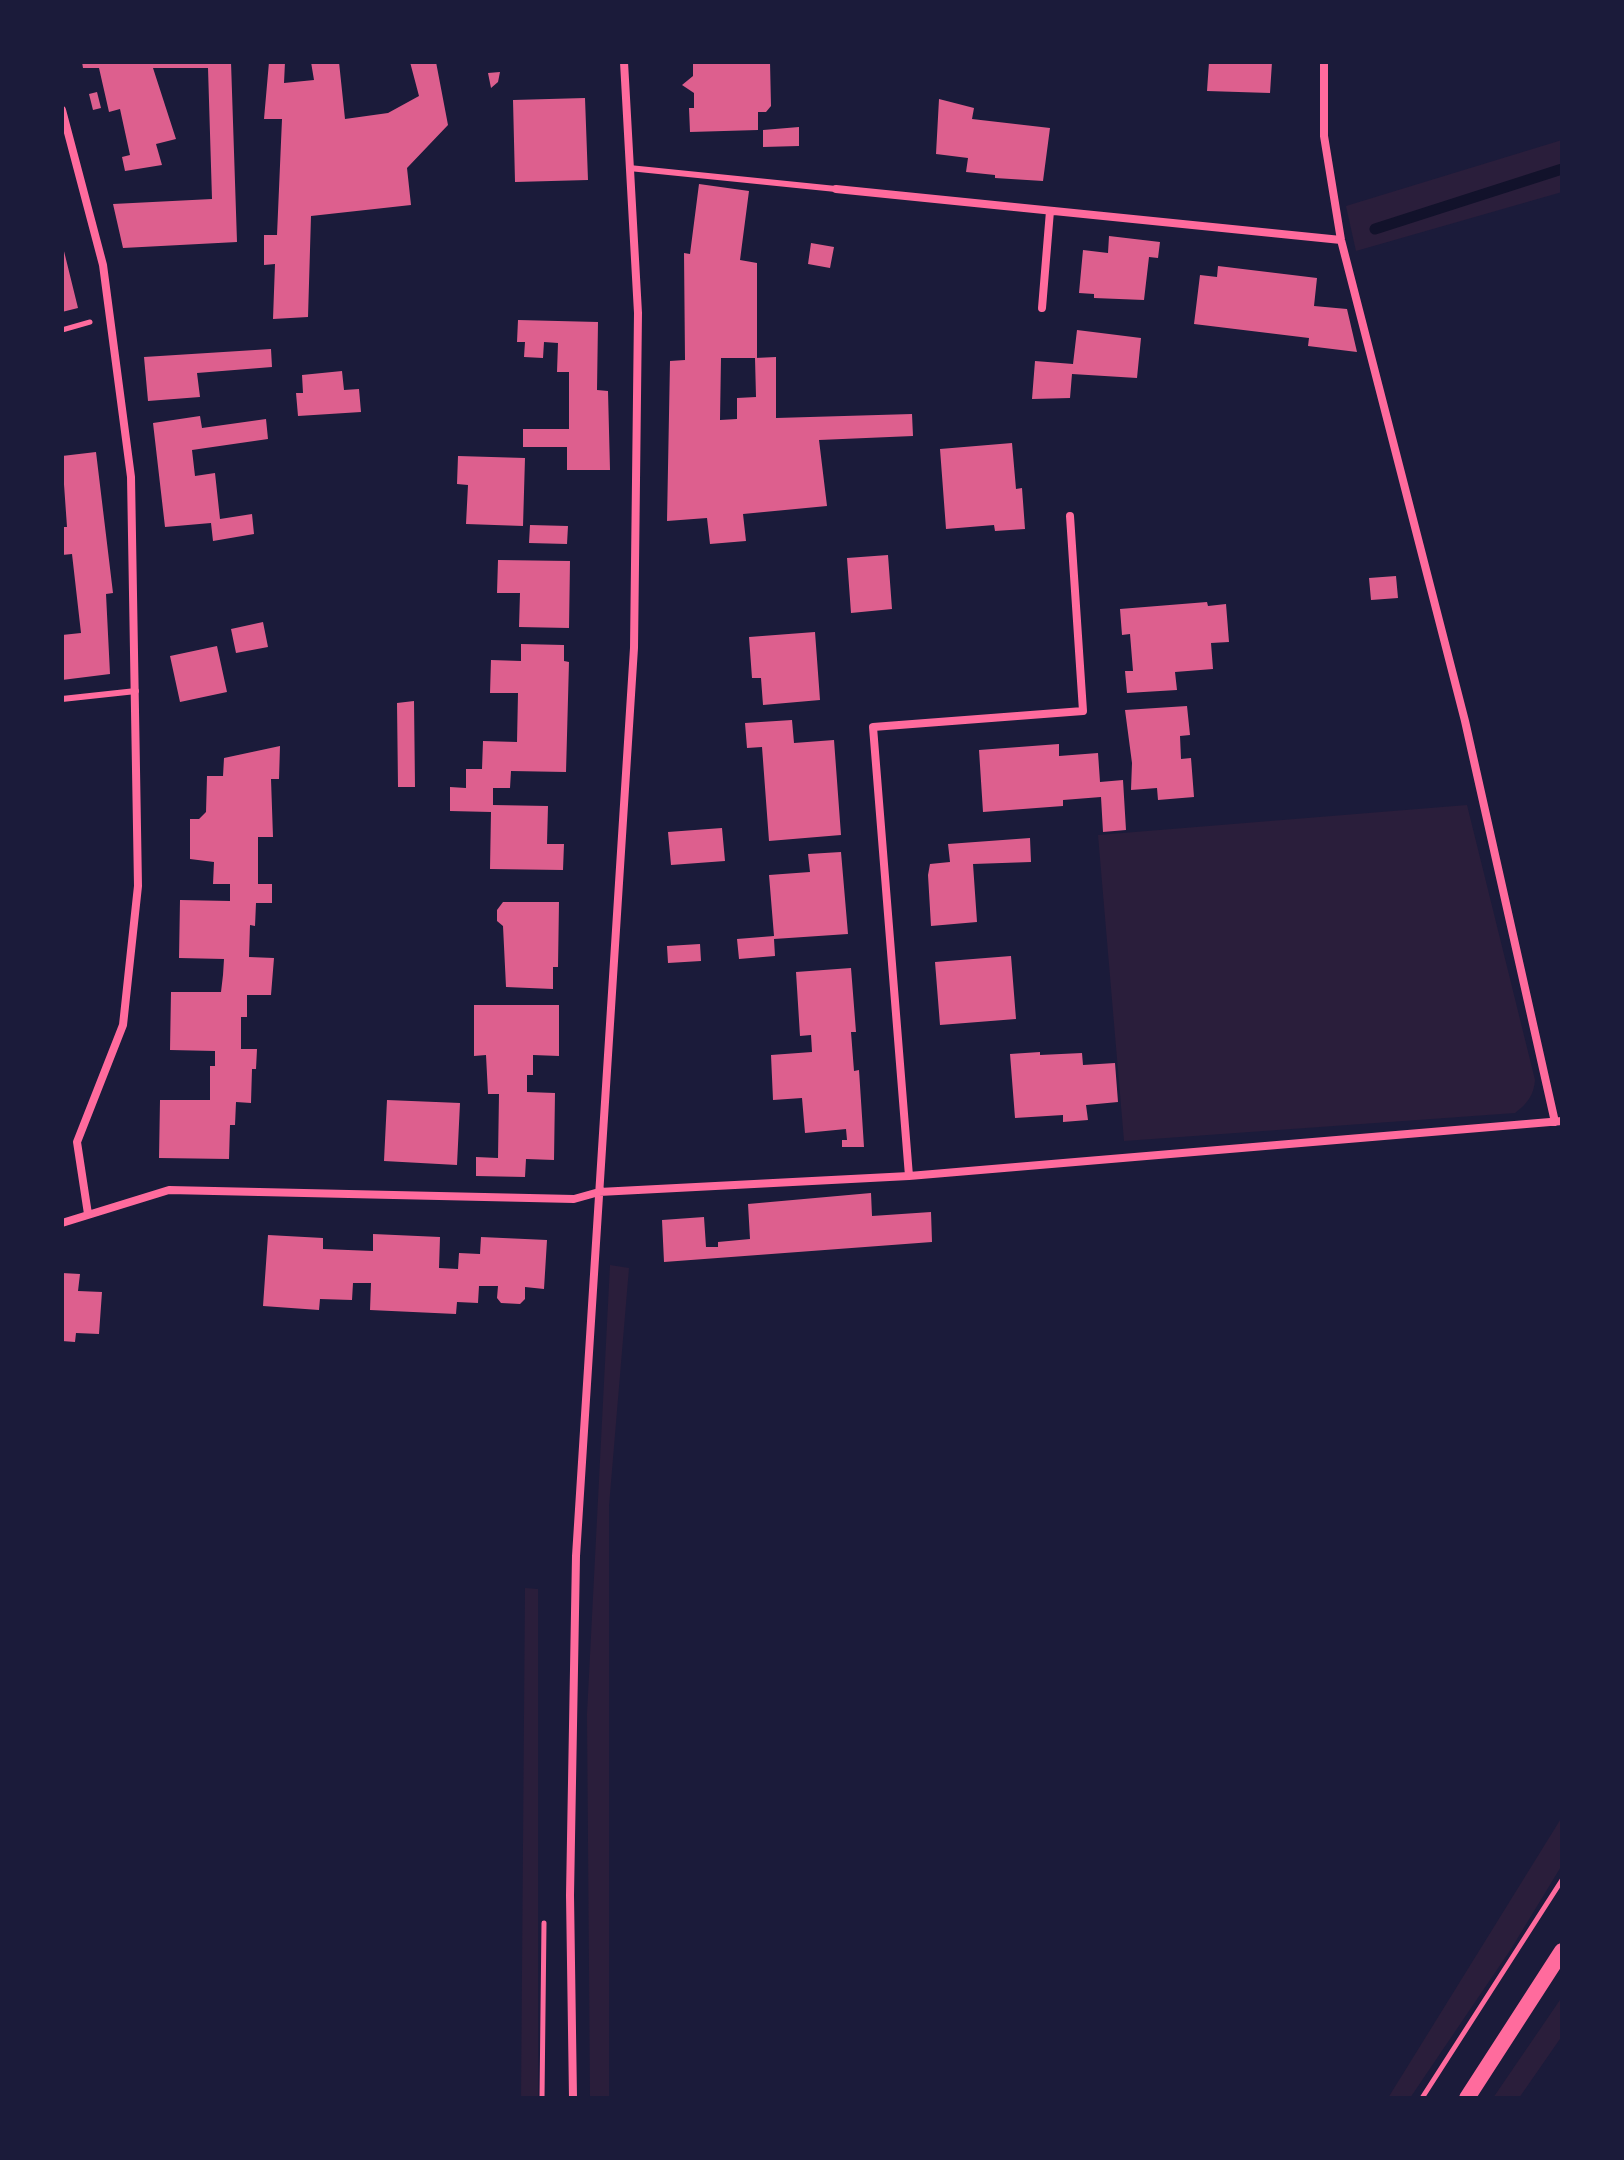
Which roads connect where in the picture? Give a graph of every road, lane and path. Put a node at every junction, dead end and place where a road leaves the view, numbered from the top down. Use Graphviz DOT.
graph roads {
  1 [pos="624,62"];
  2 [pos="1324,62"];
  3 [pos="62,110"];
  4 [pos="629,168"];
  5 [pos="836,189"];
  6 [pos="1050,211"];
  7 [pos="1341,240"];
  8 [pos="1042,308"];
  9 [pos="1070,516"];
  10 [pos="136,691"];
  11 [pos="62,699"];
  12 [pos="1559,1121"];
  13 [pos="909,1176"];
  14 [pos="599,1192"];
  15 [pos="88,1214"];
  16 [pos="62,1223"];
  17 [pos="1562,1880"];
  18 [pos="1562,1951"];
  19 [pos="573,2098"];
  20 [pos="1422,2098"];
  21 [pos="1467,2098"];
  1 -- 4 [label="street"];
  2 -- 7 [label="street"];
  3 -- 10 [label="street"];
  4 -- 5 [label="lane"];
  4 -- 14 [label="street"];
  5 -- 6 [label="street"];
  6 -- 7 [label="street"];
  6 -- 8 [label="street"];
  7 -- 12 [label="street"];
  9 -- 13 [label="street"];
  10 -- 11 [label="lane"];
  10 -- 15 [label="street"];
  12 -- 13 [label="street"];
  13 -- 14 [label="street"];
  14 -- 15 [label="street"];
  14 -- 19 [label="street"];
  15 -- 16 [label="street"];
  17 -- 20 [label="path"];
  18 -- 21 [label="main road"];
}
